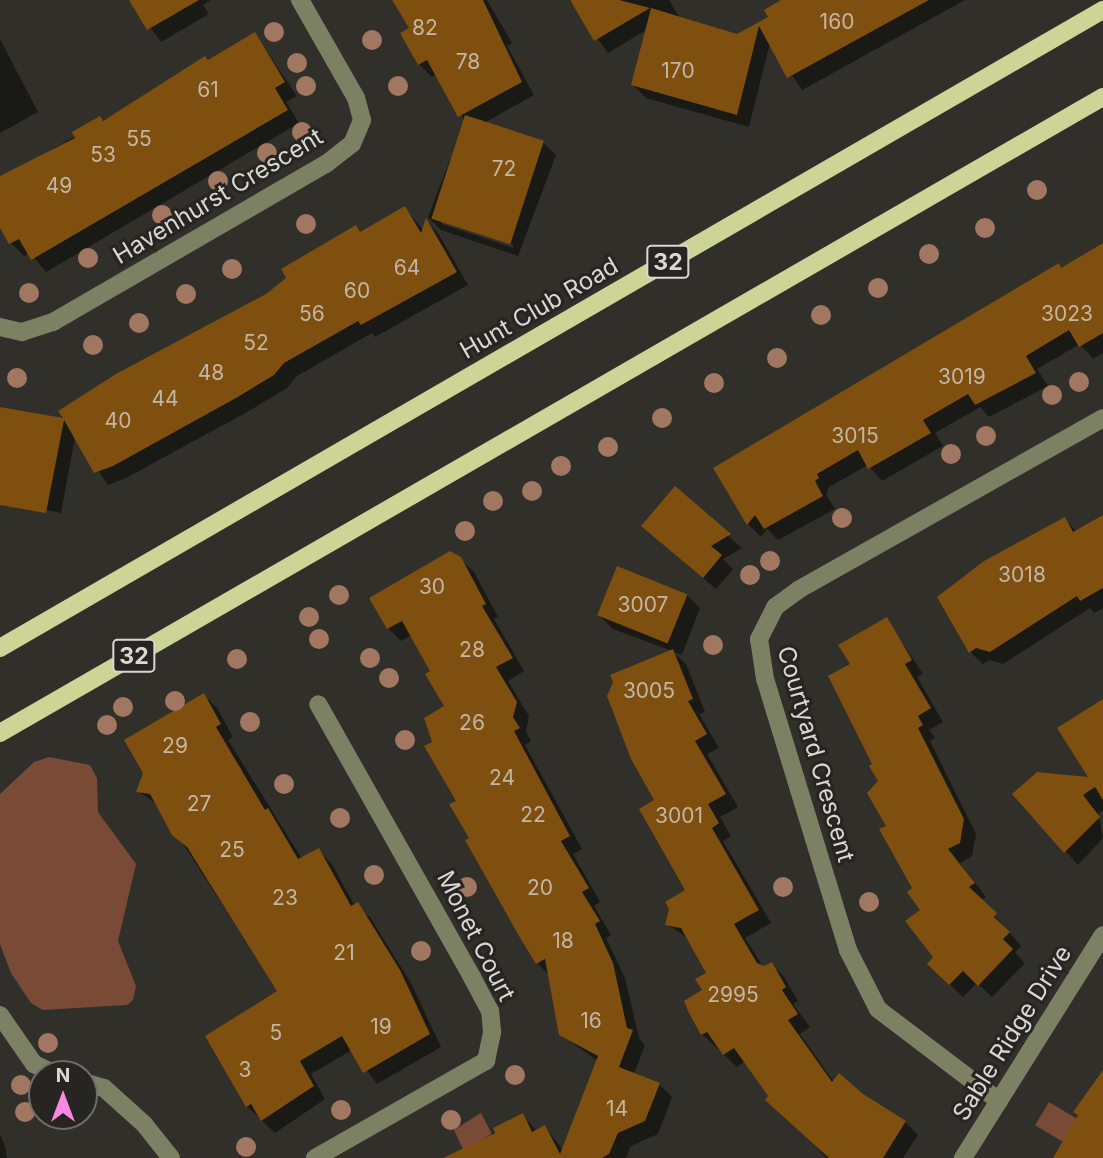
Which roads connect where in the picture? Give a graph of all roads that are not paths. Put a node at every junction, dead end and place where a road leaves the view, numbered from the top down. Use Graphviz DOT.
graph roads {
  1 [pos="300,0"];
  2 [pos="1103,10"];
  3 [pos="1103,97"];
  4 [pos="0,327"];
  5 [pos="1103,418"];
  6 [pos="0,648"];
  7 [pos="318,704"];
  8 [pos="0,733"];
  9 [pos="1103,935"];
  10 [pos="0,1015"];
  11 [pos="31,1060"];
  12 [pos="98,1086"];
  13 [pos="999,1101"];
  14 [pos="171,1158"];
  15 [pos="315,1158"];
  16 [pos="963,1158"];
  1 -- 4 [label="street, Havenhurst Crescent"];
  2 -- 6 [label="main road, Hunt Club Road / 32"];
  3 -- 8 [label="main road, 32"];
  5 -- 13 [label="street, Courtyard Crescent"];
  7 -- 15 [label="street, Monet Court"];
  9 -- 13 [label="street, Sable Ridge Drive"];
  10 -- 11 [label="street"];
  12 -- 14 [label="street"];
  13 -- 16 [label="street, Sable Ridge Drive"];
}
